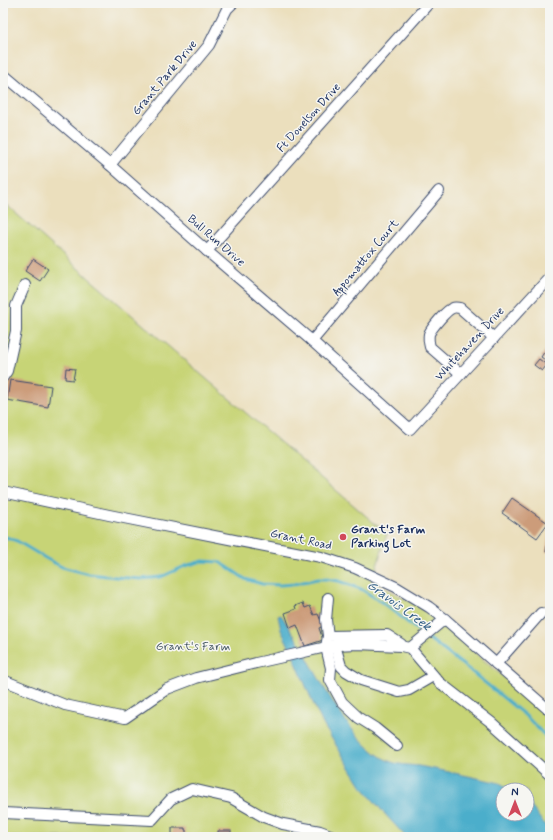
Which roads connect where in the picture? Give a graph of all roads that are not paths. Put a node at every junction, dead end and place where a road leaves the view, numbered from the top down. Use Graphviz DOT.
graph roads {
  1 [pos="233,3"];
  2 [pos="429,3"];
  3 [pos="3,74"];
  4 [pos="110,165"];
  5 [pos="439,192"];
  6 [pos="207,251"];
  7 [pos="550,277"];
  8 [pos="25,285"];
  9 [pos="494,338"];
  10 [pos="312,341"];
  11 [pos="461,374"];
  12 [pos="3,377"];
  13 [pos="410,429"];
  14 [pos="3,492"];
  15 [pos="328,598"];
  16 [pos="541,613"];
  17 [pos="444,619"];
  18 [pos="328,636"];
  19 [pos="330,646"];
  20 [pos="407,647"];
  21 [pos="496,664"];
  22 [pos="433,676"];
  23 [pos="3,680"];
  24 [pos="550,711"];
  25 [pos="397,746"];
  26 [pos="550,775"];
  27 [pos="3,813"];
  28 [pos="336,837"];
  1 -- 4 [label="street, Grant Park Drive"];
  2 -- 6 [label="street, Ft Donelson Drive"];
  3 -- 4 [label="street, Bull Run Drive"];
  4 -- 6 [label="street, Bull Run Drive"];
  5 -- 10 [label="street, Appomattox Court"];
  6 -- 10 [label="street, Bull Run Drive"];
  7 -- 9 [label="street, Whitehaven Drive"];
  8 -- 12 [label="street"];
  9 -- 11 [label="street, Whitehaven Drive"];
  9 -- 11 [label="street"];
  10 -- 13 [label="street, Bull Run Drive"];
  11 -- 13 [label="street, Whitehaven Drive"];
  14 -- 17 [label="street, Grant Road"];
  15 -- 18 [label="street"];
  16 -- 21 [label="street"];
  17 -- 20 [label="street"];
  17 -- 21 [label="street, Grant Road"];
  18 -- 19 [label="street"];
  18 -- 20 [label="street"];
  19 -- 20 [label="street"];
  19 -- 22 [label="street"];
  19 -- 23 [label="street"];
  19 -- 25 [label="street"];
  20 -- 22 [label="street"];
  21 -- 24 [label="street, Grant Road"];
  22 -- 26 [label="street"];
  27 -- 28 [label="street"];
}
